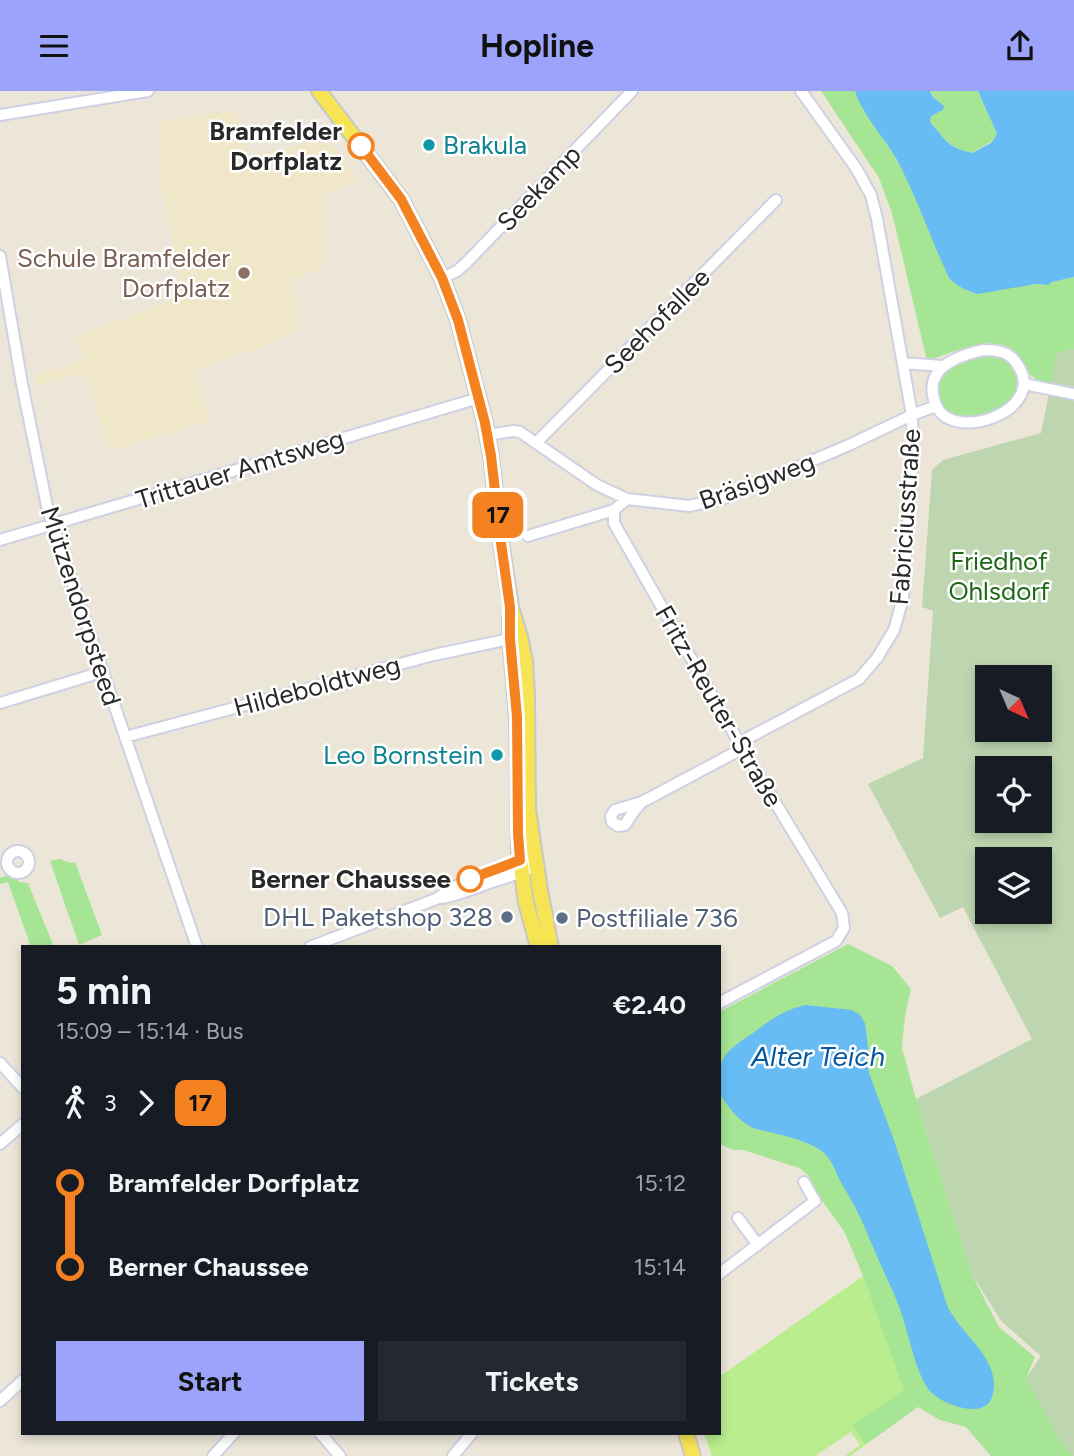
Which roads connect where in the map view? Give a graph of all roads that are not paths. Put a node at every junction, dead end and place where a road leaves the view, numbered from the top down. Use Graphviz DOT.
graph roads {
  1 [pos="148,91"];
  2 [pos="319,91"];
  3 [pos="632,91"];
  4 [pos="801,91"];
  5 [pos="0,115"];
  6 [pos="776,201"];
  7 [pos="0,257"];
  8 [pos="442,278"];
  9 [pos="904,363"];
  10 [pos="943,366"];
  11 [pos="1024,384"];
  12 [pos="1074,394"];
  13 [pos="479,398"];
  14 [pos="936,407"];
  15 [pos="912,415"];
  16 [pos="487,435"];
  17 [pos="537,443"];
  18 [pos="627,499"];
  19 [pos="614,510"];
  20 [pos="52,525"];
  21 [pos="528,536"];
  22 [pos="0,540"];
  23 [pos="510,607"];
  24 [pos="510,639"];
  25 [pos="102,672"];
  26 [pos="0,703"];
  27 [pos="125,737"];
  28 [pos="741,746"];
  29 [pos="642,802"];
  30 [pos="536,865"];
  31 [pos="520,867"];
  32 [pos="328,943"];
  33 [pos="196,945"];
  34 [pos="537,945"];
  35 [pos="551,945"];
  36 [pos="721,1002"];
  37 [pos="0,1063"];
  38 [pos="21,1086"];
  39 [pos="21,1126"];
  40 [pos="0,1144"];
  41 [pos="804,1182"];
  42 [pos="738,1218"];
  43 [pos="758,1245"];
  44 [pos="721,1273"];
  45 [pos="21,1382"];
  46 [pos="0,1401"];
  47 [pos="232,1435"];
  48 [pos="322,1435"];
  49 [pos="470,1435"];
  50 [pos="687,1435"];
  51 [pos="213,1456"];
  52 [pos="340,1456"];
  53 [pos="453,1456"];
  54 [pos="693,1456"];
  1 -- 5 [label="street"];
  2 -- 8 [label="main road"];
  3 -- 8 [label="street, Seekamp"];
  4 -- 9 [label="street, Fabriciusstraße"];
  6 -- 17 [label="street, Seehofallee"];
  7 -- 20 [label="street, Mützendorpsteed"];
  8 -- 13 [label="main road"];
  9 -- 10 [label="street"];
  9 -- 15 [label="street, Fabriciusstraße"];
  10 -- 11 [label="street"];
  10 -- 14 [label="street"];
  11 -- 12 [label="street"];
  11 -- 14 [label="street"];
  13 -- 16 [label="main road"];
  13 -- 20 [label="street, Trittauer Amtsweg"];
  14 -- 15 [label="street, Bräsigweg"];
  15 -- 18 [label="street, Bräsigweg"];
  15 -- 28 [label="street, Fabriciusstraße"];
  16 -- 17 [label="street, Bräsigweg"];
  16 -- 23 [label="main road"];
  17 -- 18 [label="street, Bräsigweg"];
  18 -- 19 [label="street"];
  19 -- 21 [label="street"];
  19 -- 28 [label="street, Fritz-Reuter-Straße"];
  20 -- 22 [label="street, Trittauer Amtsweg"];
  20 -- 25 [label="street, Mützendorpsteed"];
  23 -- 24 [label="main road"];
  23 -- 30 [label="main road"];
  24 -- 27 [label="street, Hildeboldtweg"];
  24 -- 31 [label="main road"];
  25 -- 26 [label="street"];
  25 -- 27 [label="street, Mützendorpsteed"];
  27 -- 33 [label="street, Mützendorpsteed"];
  28 -- 29 [label="street, Fabriciusstraße"];
  28 -- 36 [label="street, Fritz-Reuter-Straße"];
  30 -- 31 [label="street"];
  30 -- 35 [label="main road"];
  31 -- 32 [label="street"];
  31 -- 34 [label="main road"];
  37 -- 38 [label="street"];
  39 -- 40 [label="street"];
  41 -- 43 [label="street"];
  42 -- 43 [label="street"];
  43 -- 44 [label="street"];
  45 -- 46 [label="street"];
  47 -- 51 [label="street"];
  48 -- 52 [label="street"];
  49 -- 53 [label="street"];
  50 -- 54 [label="main road"];
}
